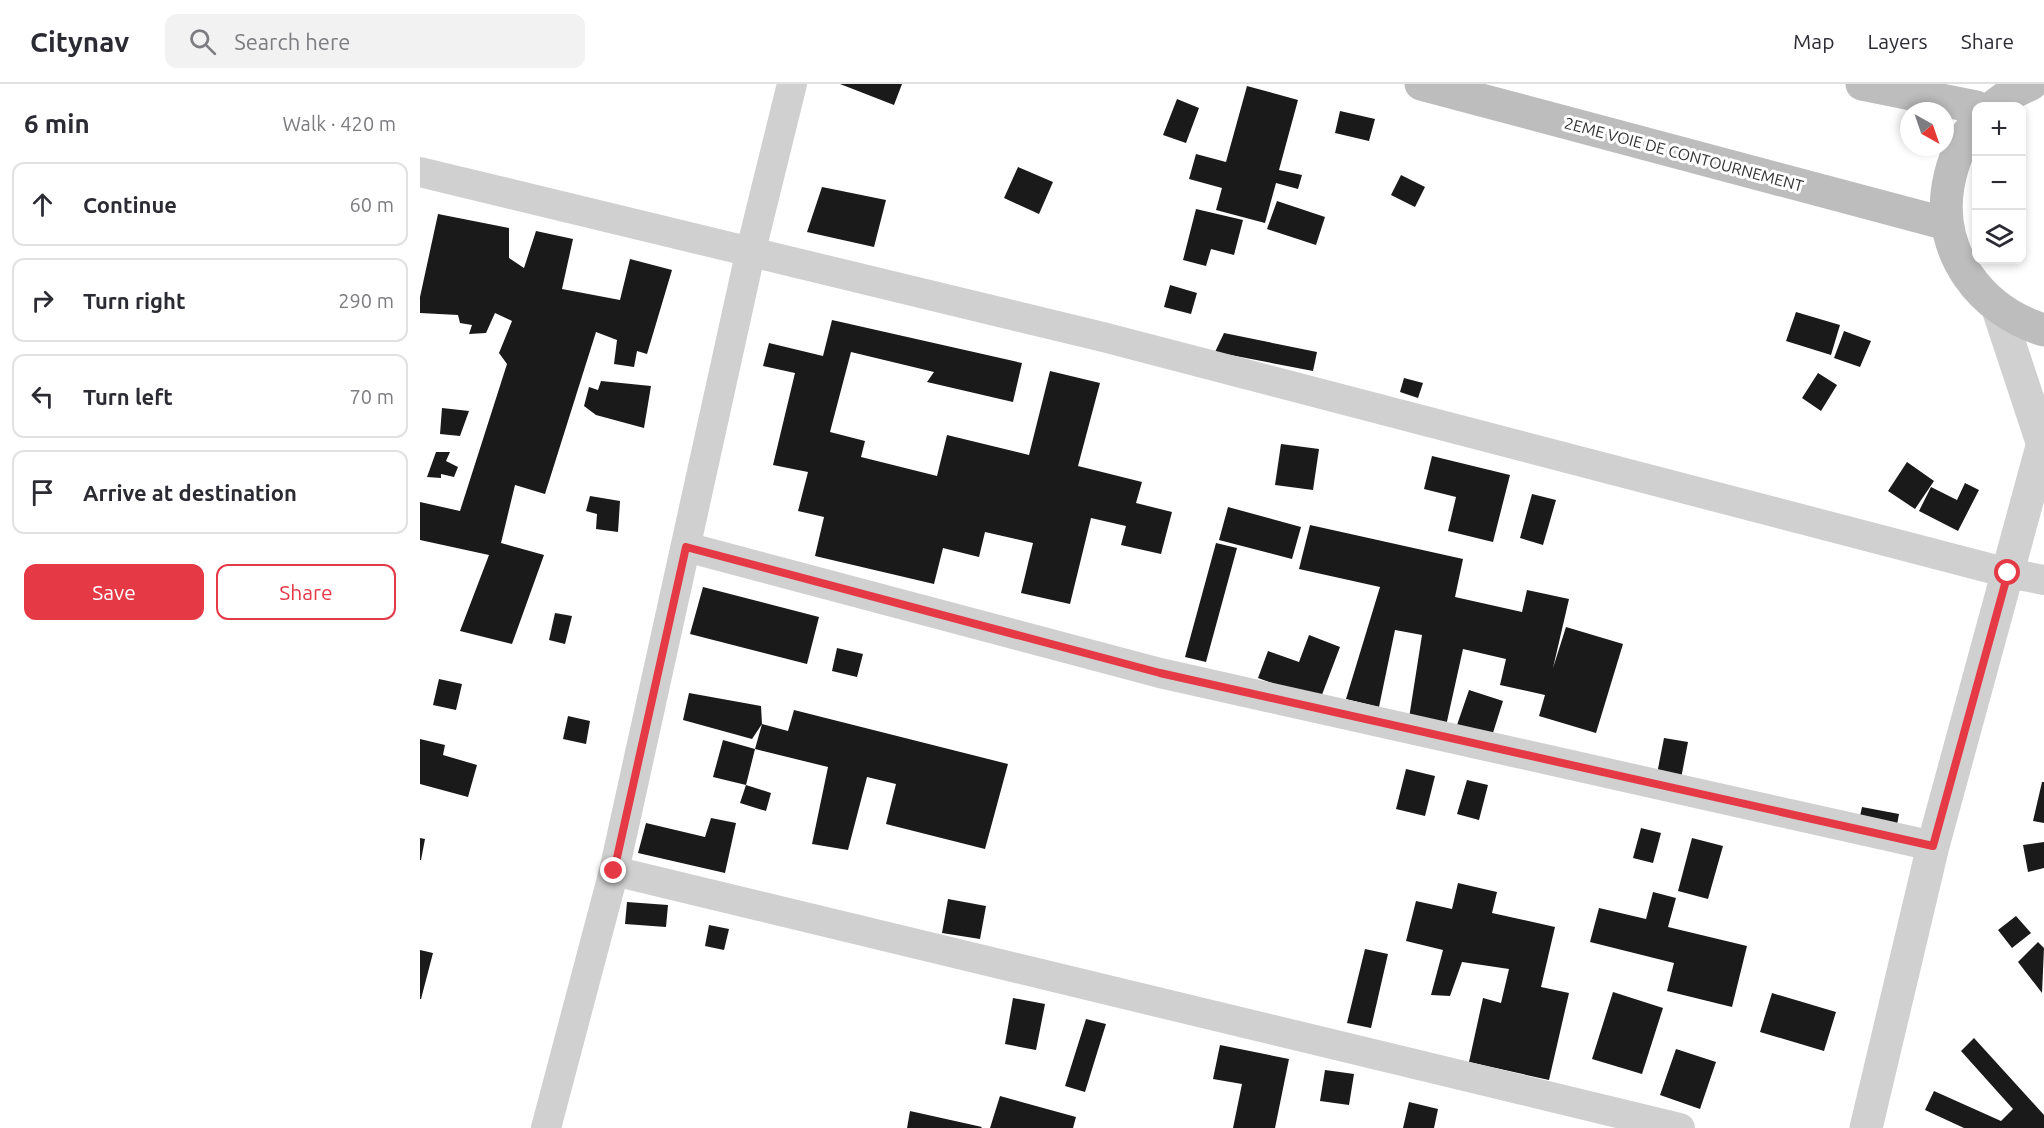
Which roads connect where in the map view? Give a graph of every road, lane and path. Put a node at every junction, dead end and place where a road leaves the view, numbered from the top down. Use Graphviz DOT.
graph roads {
  1 [pos="792,84"];
  2 [pos="1421,84"];
  3 [pos="1862,84"];
  4 [pos="1972,106"];
  5 [pos="1972,130"];
  6 [pos="420,172"];
  7 [pos="1947,224"];
  8 [pos="750,254"];
  9 [pos="1998,309"];
  10 [pos="2044,330"];
  11 [pos="2043,440"];
  12 [pos="686,547"];
  13 [pos="2008,573"];
  14 [pos="2044,580"];
  15 [pos="1933,846"];
  16 [pos="614,871"];
  17 [pos="546,1128"];
  18 [pos="1680,1128"];
  19 [pos="1866,1128"];
  1 -- 8 [label="street"];
  2 -- 7 [label="main road, 2EME VOIE DE CONTOURNEMENT"];
  3 -- 4 [label="main road"];
  5 -- 7 [label="main road"];
  6 -- 8 [label="street"];
  7 -- 9 [label="main road"];
  8 -- 12 [label="street"];
  8 -- 13 [label="street"];
  9 -- 10 [label="main road"];
  9 -- 11 [label="street"];
  11 -- 13 [label="street"];
  12 -- 15 [label="street"];
  12 -- 16 [label="street"];
  13 -- 14 [label="street"];
  13 -- 15 [label="street"];
  15 -- 19 [label="street"];
  16 -- 17 [label="street"];
  16 -- 18 [label="street"];
}
